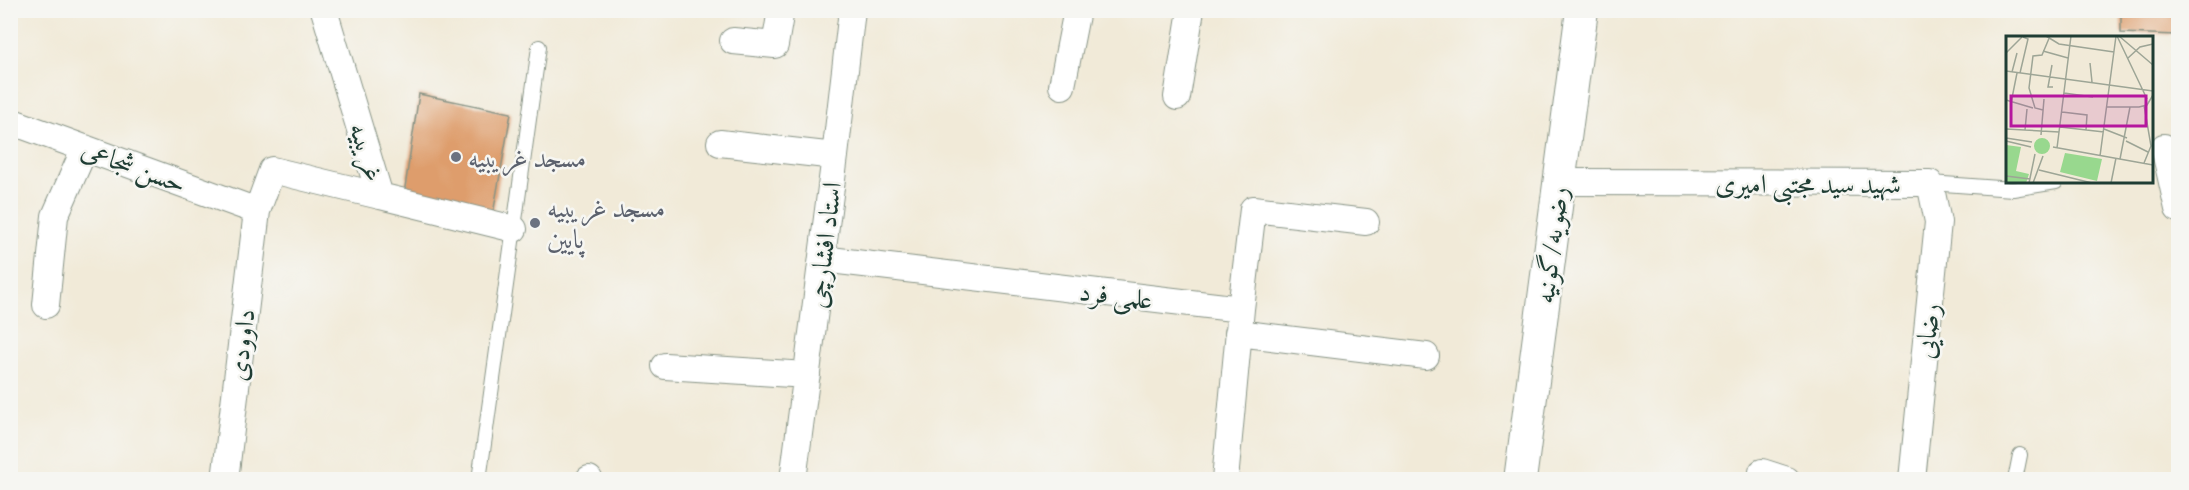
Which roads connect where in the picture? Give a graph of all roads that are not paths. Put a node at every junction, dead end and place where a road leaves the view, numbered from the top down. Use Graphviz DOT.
graph roads {
  1 [pos="324,10"];
  2 [pos="782,10"];
  3 [pos="852,10"];
  4 [pos="1077,10"];
  5 [pos="1191,10"];
  6 [pos="1582,10"];
  7 [pos="733,41"];
  8 [pos="539,47"];
  9 [pos="1062,86"];
  10 [pos="1177,97"];
  11 [pos="10,121"];
  12 [pos="720,143"];
  13 [pos="2165,147"];
  14 [pos="85,148"];
  15 [pos="835,156"];
  16 [pos="1559,182"];
  17 [pos="1930,183"];
  18 [pos="2050,183"];
  19 [pos="380,196"];
  20 [pos="2178,209"];
  21 [pos="257,211"];
  22 [pos="1366,222"];
  23 [pos="514,229"];
  24 [pos="822,260"];
  25 [pos="46,305"];
  26 [pos="1240,321"];
  27 [pos="1426,356"];
  28 [pos="665,366"];
  29 [pos="807,375"];
  30 [pos="2020,455"];
  31 [pos="1762,472"];
  32 [pos="225,480"];
  33 [pos="479,480"];
  34 [pos="793,480"];
  35 [pos="1225,480"];
  36 [pos="1520,480"];
  37 [pos="1787,480"];
  38 [pos="1912,480"];
  39 [pos="2015,480"];
  1 -- 19 [label="street, غریبیه"];
  2 -- 7 [label="street"];
  3 -- 15 [label="street, استاد افشارچی"];
  4 -- 9 [label="street"];
  5 -- 10 [label="street"];
  6 -- 16 [label="street, رضویه/گونیه"];
  8 -- 23 [label="lane"];
  11 -- 14 [label="street, حسن شجاعی"];
  12 -- 15 [label="street"];
  13 -- 20 [label="street"];
  14 -- 21 [label="street, حسن شجاعی"];
  14 -- 25 [label="street"];
  15 -- 24 [label="street, استاد افشارچی"];
  16 -- 17 [label="street, شهید سید مجتبی امیری"];
  16 -- 36 [label="street, رضویه/گونیه"];
  17 -- 18 [label="lane, شهید سید مجتبی امیری"];
  17 -- 38 [label="street, رضایی"];
  19 -- 21 [label="street, داوودی"];
  19 -- 23 [label="street, غریبیه"];
  21 -- 32 [label="street, داوودی"];
  22 -- 26 [label="street"];
  23 -- 33 [label="lane"];
  24 -- 26 [label="street, علمی فرد"];
  24 -- 29 [label="street, استاد افشارچی"];
  26 -- 27 [label="street, علمی فرد"];
  26 -- 35 [label="street"];
  28 -- 29 [label="street"];
  29 -- 34 [label="street, استاد افشارچی"];
  30 -- 39 [label="lane"];
  31 -- 37 [label="street"];
}
